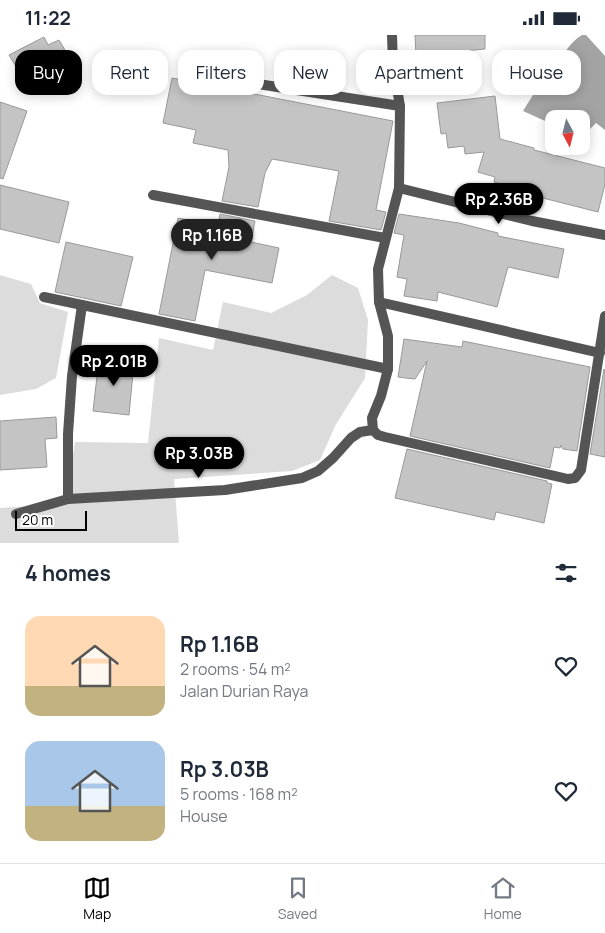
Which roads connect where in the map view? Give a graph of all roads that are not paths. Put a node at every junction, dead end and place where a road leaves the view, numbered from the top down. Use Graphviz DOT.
graph roads {
  1 [pos="392,35"];
  2 [pos="264,85"];
  3 [pos="400,106"];
  4 [pos="399,188"];
  5 [pos="153,195"];
  6 [pos="605,235"];
  7 [pos="385,238"];
  8 [pos="44,297"];
  9 [pos="379,302"];
  10 [pos="82,305"];
  11 [pos="605,316"];
  12 [pos="600,353"];
  13 [pos="388,369"];
  14 [pos="372,430"];
  15 [pos="68,499"];
  16 [pos="16,514"];
  1 -- 3 [label="street"];
  2 -- 3 [label="street"];
  3 -- 4 [label="street"];
  4 -- 6 [label="street"];
  4 -- 7 [label="street"];
  5 -- 7 [label="street"];
  7 -- 9 [label="street"];
  8 -- 10 [label="street"];
  9 -- 12 [label="street"];
  9 -- 13 [label="street"];
  10 -- 13 [label="street"];
  10 -- 15 [label="street"];
  11 -- 12 [label="street"];
  12 -- 14 [label="street"];
  13 -- 14 [label="street"];
  14 -- 15 [label="street"];
  15 -- 16 [label="street"];
}
